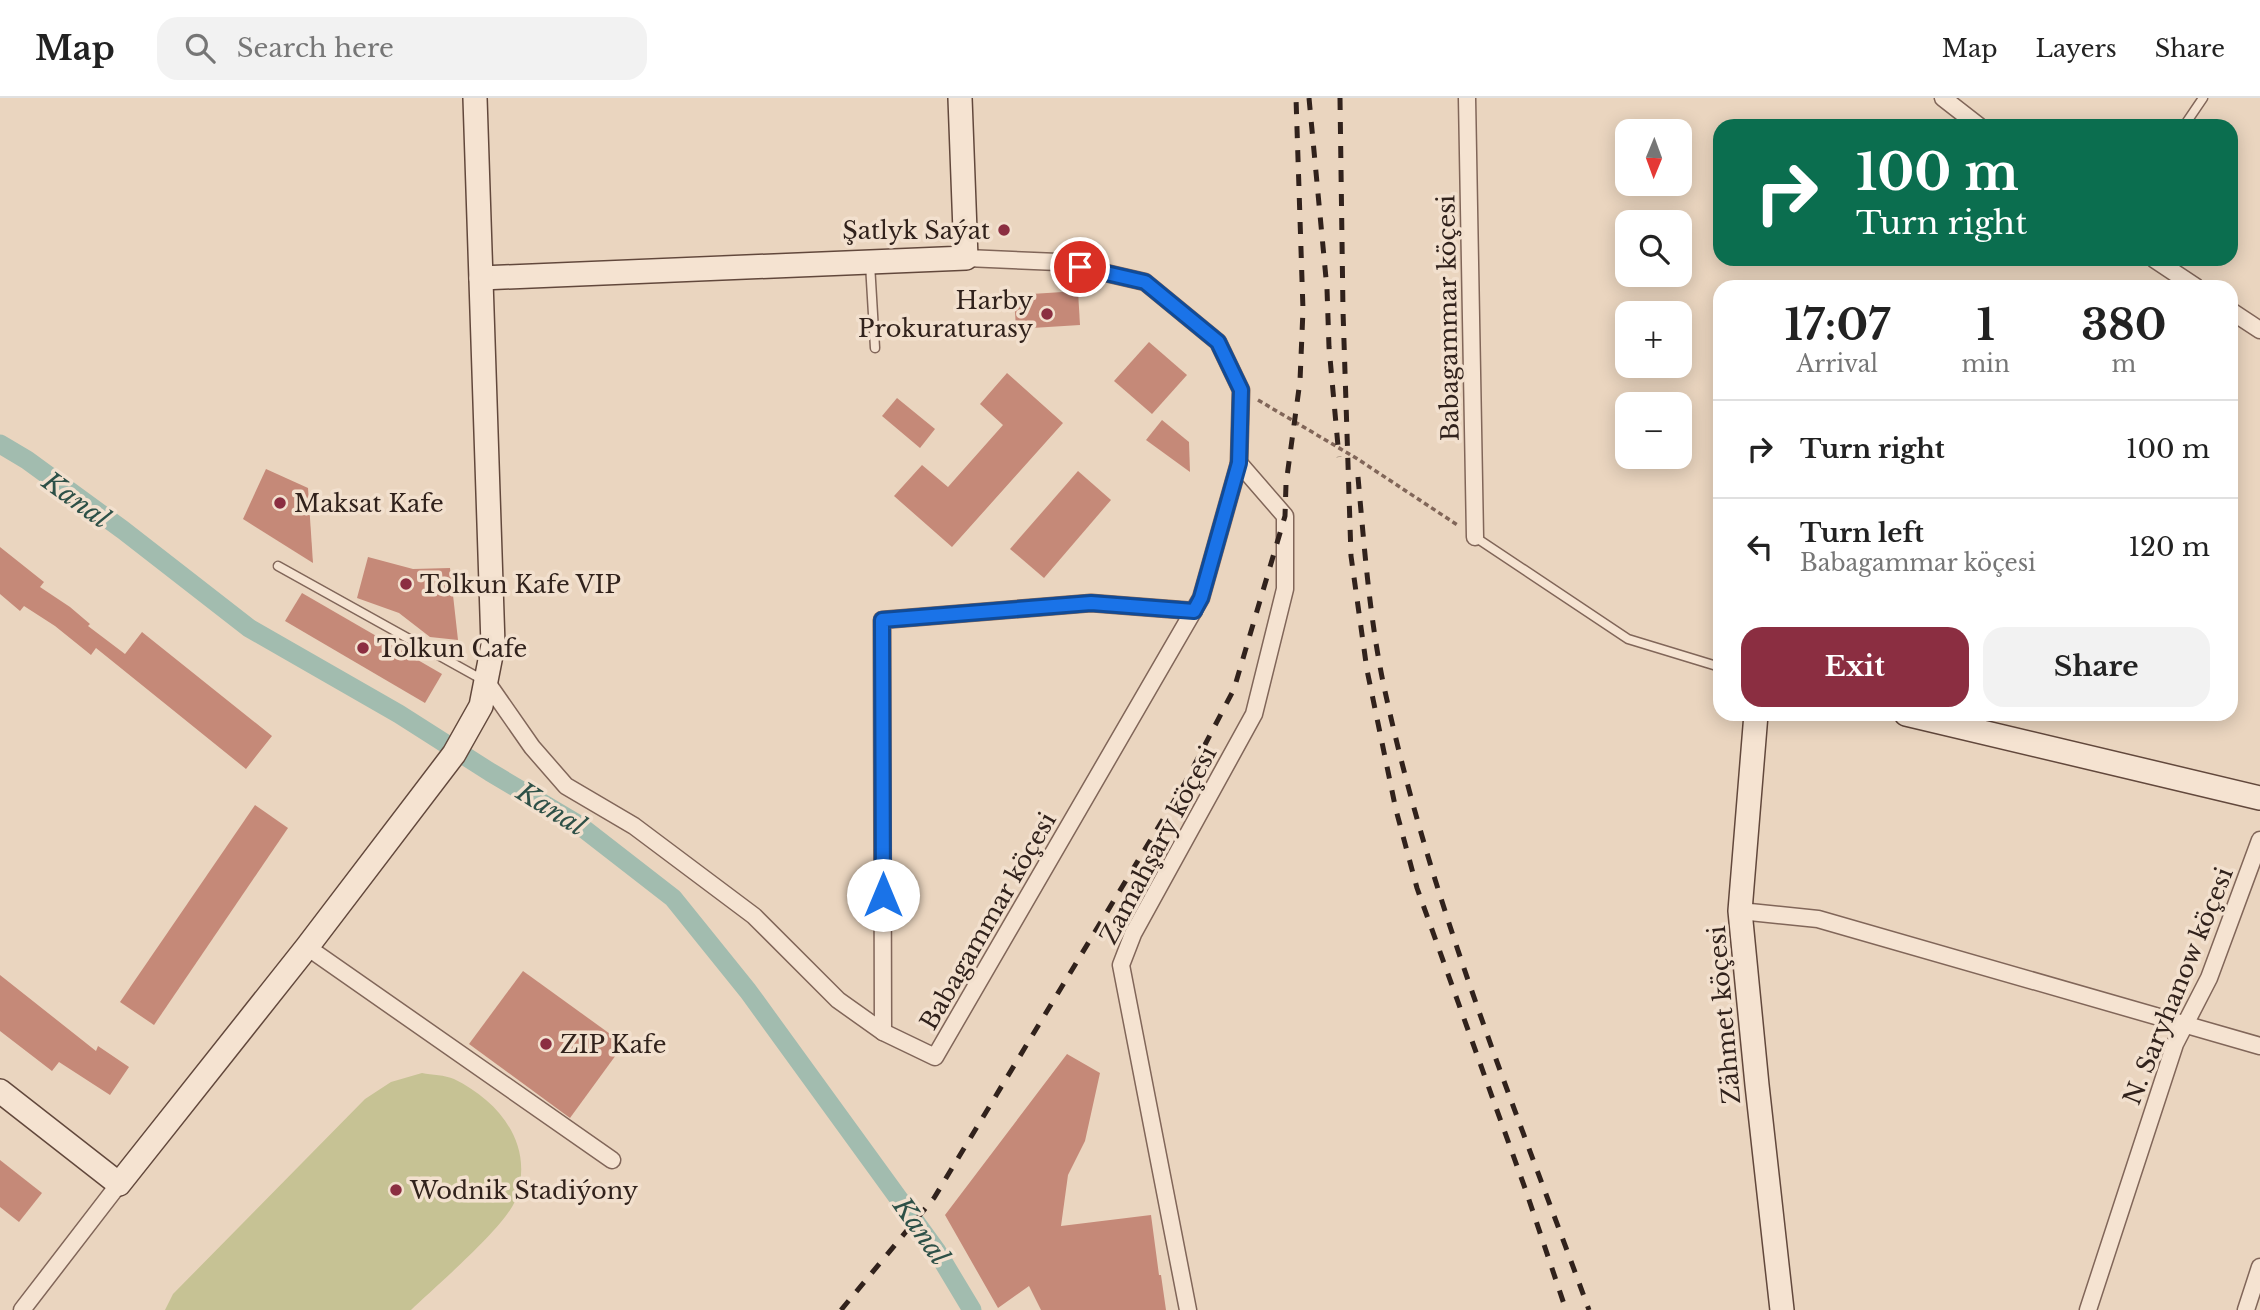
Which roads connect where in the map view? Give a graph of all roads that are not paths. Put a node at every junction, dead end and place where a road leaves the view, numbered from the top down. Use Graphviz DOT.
graph roads {
  1 [pos="475,98"];
  2 [pos="960,98"];
  3 [pos="1467,98"];
  4 [pos="1943,98"];
  5 [pos="2203,98"];
  6 [pos="1970,119"];
  7 [pos="2189,119"];
  8 [pos="966,258"];
  9 [pos="870,262"];
  10 [pos="2164,266"];
  11 [pos="481,278"];
  12 [pos="2186,280"];
  13 [pos="2238,316"];
  14 [pos="2260,330"];
  15 [pos="875,348"];
  16 [pos="1239,463"];
  17 [pos="1475,537"];
  18 [pos="278,566"];
  19 [pos="1194,611"];
  20 [pos="1713,665"];
  21 [pos="486,681"];
  22 [pos="1755,721"];
  23 [pos="1936,721"];
  24 [pos="2260,798"];
  25 [pos="2260,839"];
  26 [pos="1741,911"];
  27 [pos="307,947"];
  28 [pos="2185,1025"];
  29 [pos="883,1032"];
  30 [pos="2260,1046"];
  31 [pos="0,1091"];
  32 [pos="612,1160"];
  33 [pos="119,1184"];
  34 [pos="2260,1266"];
  35 [pos="28,1307"];
  36 [pos="1188,1310"];
  37 [pos="1782,1310"];
  38 [pos="2088,1310"];
  39 [pos="2246,1310"];
  1 -- 11 [label="street"];
  2 -- 8 [label="street"];
  3 -- 17 [label="street, Babagammar köçesi"];
  4 -- 6 [label="street"];
  5 -- 7 [label="lane"];
  8 -- 9 [label="street"];
  8 -- 16 [label="street, Babagammar köçesi"];
  9 -- 11 [label="street"];
  9 -- 15 [label="lane"];
  10 -- 12 [label="street"];
  11 -- 21 [label="street"];
  13 -- 14 [label="street"];
  16 -- 19 [label="street, Babagammar köçesi"];
  16 -- 36 [label="street, Zamahşary köçesi"];
  17 -- 20 [label="lane"];
  18 -- 21 [label="lane"];
  19 -- 29 [label="street, Babagammar köçesi"];
  19 -- 29 [label="street"];
  21 -- 27 [label="street"];
  21 -- 29 [label="street, Babagammar köçesi"];
  22 -- 26 [label="street, Zähmet köçesi"];
  23 -- 24 [label="street"];
  25 -- 28 [label="street, N. Saryhanow köçesi"];
  26 -- 28 [label="street"];
  26 -- 37 [label="street, Zähmet köçesi"];
  27 -- 32 [label="street"];
  27 -- 33 [label="street"];
  28 -- 30 [label="street"];
  28 -- 38 [label="street, N. Saryhanow köçesi"];
  31 -- 33 [label="street"];
  33 -- 35 [label="street"];
  34 -- 39 [label="street"];
}
